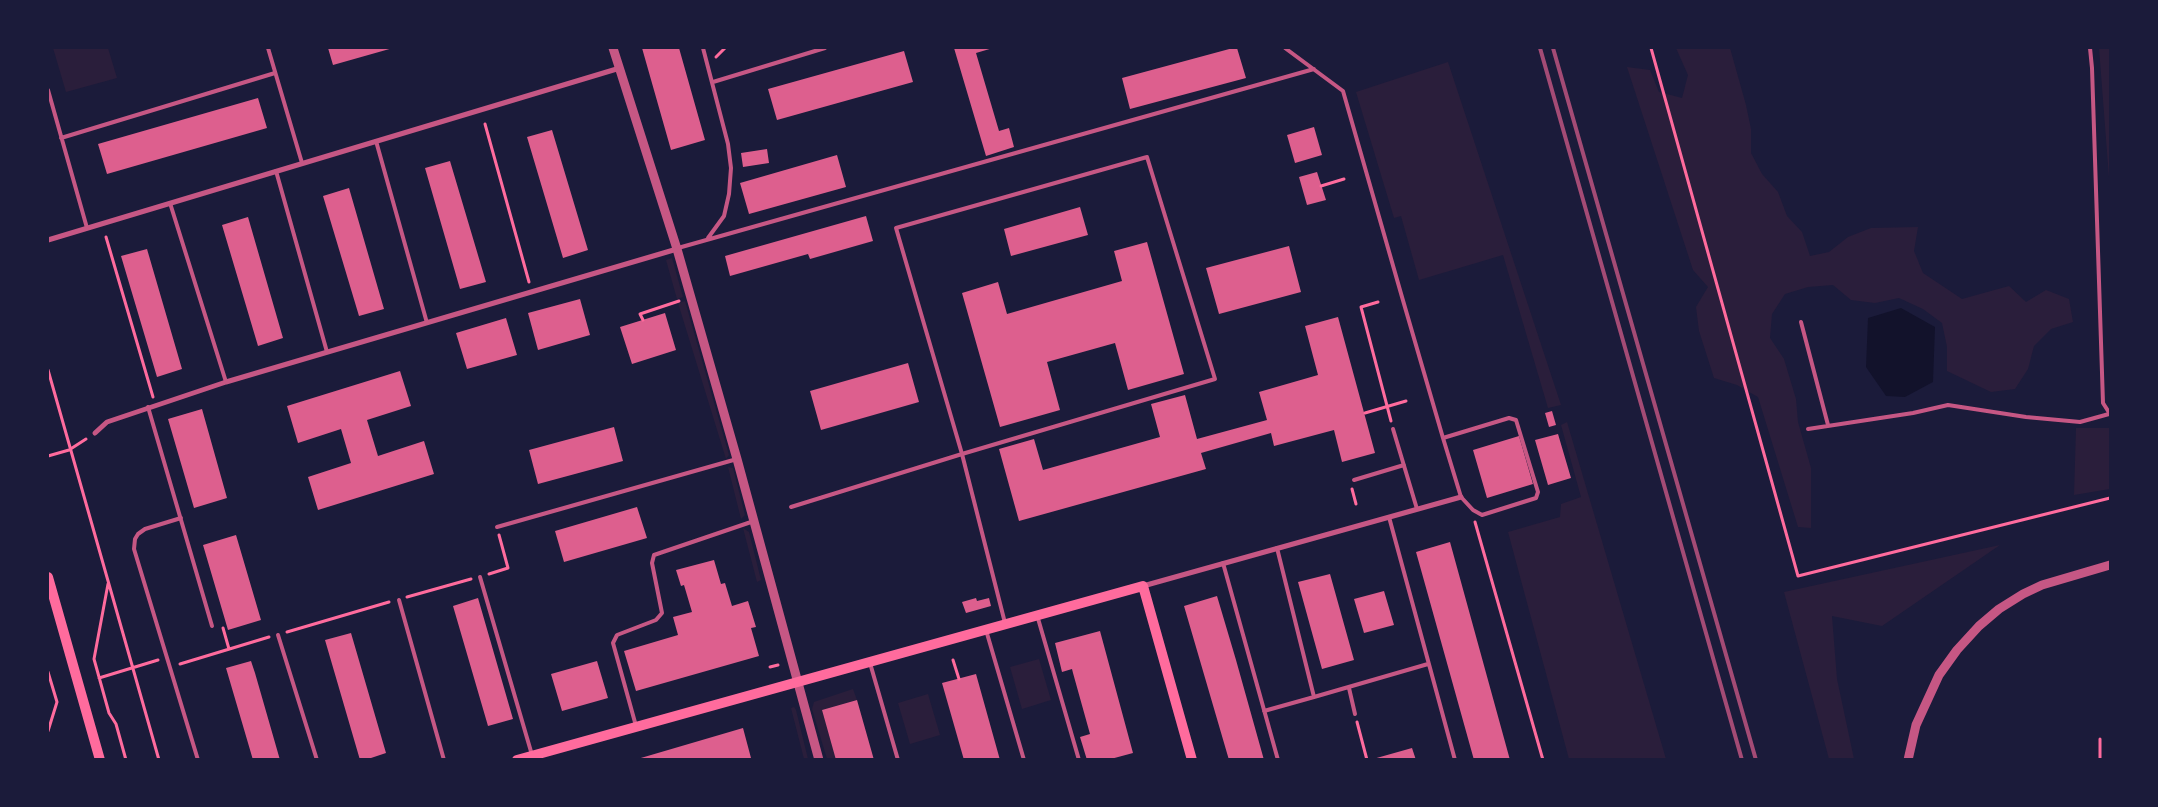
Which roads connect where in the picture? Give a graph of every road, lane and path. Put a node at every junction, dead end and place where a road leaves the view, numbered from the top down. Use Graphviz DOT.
graph roads {
  1 [pos="268,48"];
  2 [pos="613,48"];
  3 [pos="703,48"];
  4 [pos="826,48"];
  5 [pos="1285,48"];
  6 [pos="2090,48"];
  7 [pos="620,68"];
  8 [pos="1314,69"];
  9 [pos="275,73"];
  10 [pos="712,82"];
  11 [pos="48,90"];
  12 [pos="485,124"];
  13 [pos="61,138"];
  14 [pos="376,141"];
  15 [pos="302,163"];
  16 [pos="276,171"];
  17 [pos="1344,180"];
  18 [pos="1321,186"];
  19 [pos="170,203"];
  20 [pos="87,228"];
  21 [pos="106,237"];
  22 [pos="708,238"];
  23 [pos="48,240"];
  24 [pos="677,248"];
  25 [pos="531,290"];
  26 [pos="684,299"];
  27 [pos="1378,302"];
  28 [pos="642,320"];
  29 [pos="427,322"];
  30 [pos="1801,322"];
  31 [pos="327,352"];
  32 [pos="48,370"];
  33 [pos="226,382"];
  34 [pos="1406,401"];
  35 [pos="155,405"];
  36 [pos="148,407"];
  37 [pos="1388,407"];
  38 [pos="1364,413"];
  39 [pos="2110,414"];
  40 [pos="1828,425"];
  41 [pos="1394,429"];
  42 [pos="1808,429"];
  43 [pos="95,433"];
  44 [pos="1443,438"];
  45 [pos="70,450"];
  46 [pos="962,454"];
  47 [pos="48,456"];
  48 [pos="737,459"];
  49 [pos="1404,465"];
  50 [pos="1354,480"];
  51 [pos="1460,497"];
  52 [pos="792,507"];
  53 [pos="1416,509"];
  54 [pos="1389,516"];
  55 [pos="1474,516"];
  56 [pos="181,518"];
  57 [pos="754,521"];
  58 [pos="497,527"];
  59 [pos="1277,548"];
  60 [pos="1223,564"];
  61 [pos="2110,565"];
  62 [pos="48,577"];
  63 [pos="480,577"];
  64 [pos="108,582"];
  65 [pos="1143,586"];
  66 [pos="399,600"];
  67 [pos="1037,615"];
  68 [pos="1005,624"];
  69 [pos="212,626"];
  70 [pos="986,630"];
  71 [pos="278,635"];
  72 [pos="229,649"];
  73 [pos="166,658"];
  74 [pos="953,660"];
  75 [pos="870,662"];
  76 [pos="1428,664"];
  77 [pos="778,665"];
  78 [pos="169,667"];
  79 [pos="770,667"];
  80 [pos="133,668"];
  81 [pos="48,674"];
  82 [pos="99,678"];
  83 [pos="959,678"];
  84 [pos="799,682"];
  85 [pos="1348,688"];
  86 [pos="1314,697"];
  87 [pos="1264,712"];
  88 [pos="1355,714"];
  89 [pos="637,727"];
  90 [pos="48,731"];
  91 [pos="2100,739"];
  92 [pos="532,756"];
  93 [pos="100,760"];
  94 [pos="126,760"];
  95 [pos="159,760"];
  96 [pos="198,760"];
  97 [pos="317,760"];
  98 [pos="444,760"];
  99 [pos="517,760"];
  100 [pos="819,760"];
  101 [pos="898,760"];
  102 [pos="1024,760"];
  103 [pos="1079,760"];
  104 [pos="1192,760"];
  105 [pos="1278,760"];
  106 [pos="1367,760"];
  107 [pos="1455,760"];
  108 [pos="1543,760"];
  109 [pos="1908,760"];
  110 [pos="2100,760"];
  1 -- 9 [label="lane"];
  2 -- 7 [label="street"];
  3 -- 10 [label="lane"];
  4 -- 10 [label="lane"];
  5 -- 8 [label="lane"];
  6 -- 39 [label="lane"];
  7 -- 14 [label="street"];
  7 -- 24 [label="street"];
  8 -- 22 [label="lane"];
  8 -- 44 [label="lane"];
  9 -- 13 [label="lane"];
  9 -- 15 [label="lane"];
  10 -- 22 [label="lane"];
  11 -- 13 [label="lane"];
  12 -- 25 [label="path"];
  13 -- 20 [label="lane"];
  14 -- 15 [label="street"];
  14 -- 29 [label="lane"];
  15 -- 16 [label="street"];
  16 -- 19 [label="street"];
  16 -- 31 [label="lane"];
  17 -- 18 [label="path"];
  19 -- 20 [label="street"];
  19 -- 33 [label="lane"];
  20 -- 23 [label="street"];
  21 -- 35 [label="path"];
  22 -- 24 [label="lane"];
  24 -- 25 [label="street"];
  24 -- 48 [label="street"];
  25 -- 29 [label="street"];
  26 -- 28 [label="path"];
  27 -- 37 [label="path"];
  29 -- 31 [label="street"];
  30 -- 40 [label="lane"];
  31 -- 33 [label="street"];
  32 -- 45 [label="path"];
  33 -- 35 [label="street"];
  34 -- 37 [label="path"];
  35 -- 36 [label="street"];
  36 -- 43 [label="street"];
  36 -- 56 [label="lane"];
  37 -- 38 [label="path"];
  37 -- 41 [label="path"];
  39 -- 40 [label="lane"];
  40 -- 42 [label="lane"];
  41 -- 49 [label="lane"];
  43 -- 45 [label="path"];
  44 -- 51 [label="lane"];
  44 -- 51 [label="lane"];
  45 -- 47 [label="path"];
  45 -- 64 [label="path"];
  46 -- 46 [label="lane"];
  46 -- 52 [label="lane"];
  46 -- 68 [label="lane"];
  48 -- 57 [label="street"];
  48 -- 58 [label="lane"];
  49 -- 50 [label="lane"];
  49 -- 53 [label="lane"];
  51 -- 53 [label="street"];
  53 -- 54 [label="street"];
  54 -- 59 [label="street"];
  54 -- 76 [label="lane"];
  55 -- 108 [label="path"];
  56 -- 69 [label="lane"];
  56 -- 73 [label="lane"];
  57 -- 84 [label="street"];
  57 -- 89 [label="lane"];
  58 -- 63 [label="path"];
  59 -- 60 [label="street"];
  59 -- 86 [label="lane"];
  60 -- 65 [label="street"];
  60 -- 87 [label="lane"];
  61 -- 109 [label="street"];
  62 -- 93 [label="main road"];
  63 -- 66 [label="path"];
  63 -- 92 [label="lane"];
  64 -- 80 [label="path"];
  64 -- 82 [label="path"];
  65 -- 67 [label="main road"];
  65 -- 104 [label="main road"];
  66 -- 71 [label="path"];
  66 -- 98 [label="lane"];
  67 -- 68 [label="main road"];
  67 -- 103 [label="lane"];
  68 -- 70 [label="main road"];
  69 -- 72 [label="path"];
  70 -- 75 [label="main road"];
  70 -- 102 [label="lane"];
  71 -- 72 [label="path"];
  71 -- 97 [label="lane"];
  72 -- 78 [label="path"];
  73 -- 78 [label="lane"];
  73 -- 80 [label="path"];
  74 -- 83 [label="path"];
  75 -- 84 [label="main road"];
  75 -- 101 [label="lane"];
  76 -- 85 [label="lane"];
  76 -- 107 [label="lane"];
  77 -- 79 [label="path"];
  78 -- 96 [label="lane"];
  80 -- 82 [label="path"];
  80 -- 95 [label="path"];
  81 -- 90 [label="path"];
  82 -- 94 [label="path"];
  84 -- 89 [label="main road"];
  84 -- 100 [label="street"];
  85 -- 86 [label="lane"];
  85 -- 88 [label="lane"];
  86 -- 87 [label="lane"];
  87 -- 105 [label="lane"];
  88 -- 106 [label="path"];
  89 -- 92 [label="main road"];
  91 -- 110 [label="path"];
  92 -- 99 [label="main road"];
}
